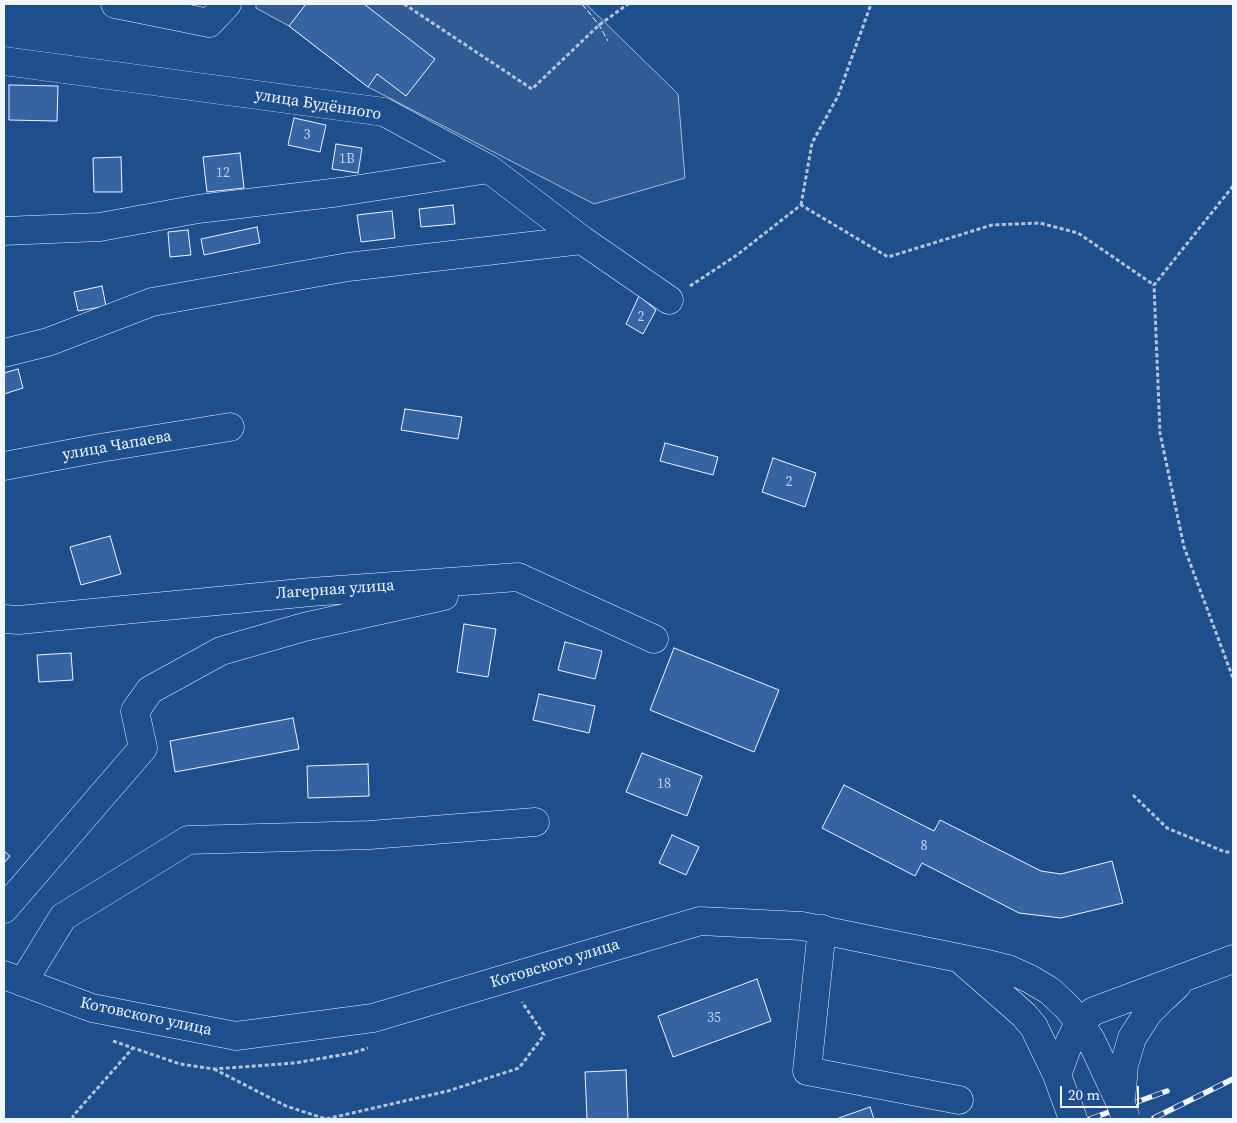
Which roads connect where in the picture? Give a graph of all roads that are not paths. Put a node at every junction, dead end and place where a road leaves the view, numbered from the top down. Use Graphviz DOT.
graph roads {
  1 [pos="115,4"];
  2 [pos="227,4"];
  3 [pos="4,61"];
  4 [pos="489,169"];
  5 [pos="4,231"];
  6 [pos="582,240"];
  7 [pos="669,300"];
  8 [pos="4,353"];
  9 [pos="230,427"];
  10 [pos="4,466"];
  11 [pos="518,577"];
  12 [pos="4,619"];
  13 [pos="654,639"];
  14 [pos="535,822"];
  15 [pos="4,908"];
  16 [pos="822,930"];
  17 [pos="959,957"];
  18 [pos="1233,959"];
  19 [pos="1186,978"];
  20 [pos="14,979"];
  21 [pos="1050,991"];
  22 [pos="1079,1022"];
  23 [pos="1057,1075"];
  24 [pos="959,1100"];
  25 [pos="1124,1112"];
  26 [pos="1073,1119"];
  1 -- 2 [label="street"];
  3 -- 4 [label="street, улица Будённого"];
  4 -- 5 [label="street"];
  4 -- 6 [label="street, улица Будённого"];
  6 -- 7 [label="street, улица Будённого"];
  6 -- 8 [label="street"];
  9 -- 10 [label="street, улица Чапаева"];
  11 -- 12 [label="street, Лагерная улица"];
  11 -- 13 [label="street, Лагерная улица"];
  11 -- 15 [label="street"];
  14 -- 20 [label="street"];
  16 -- 17 [label="street, Котовского улица"];
  16 -- 20 [label="street, Котовского улица"];
  16 -- 24 [label="street"];
  17 -- 21 [label="street, Котовского улица"];
  17 -- 23 [label="street"];
  18 -- 19 [label="street"];
  19 -- 21 [label="street"];
  19 -- 22 [label="street"];
  19 -- 25 [label="street"];
  21 -- 22 [label="street"];
  22 -- 23 [label="street"];
  22 -- 25 [label="street"];
  23 -- 26 [label="street"];
}
